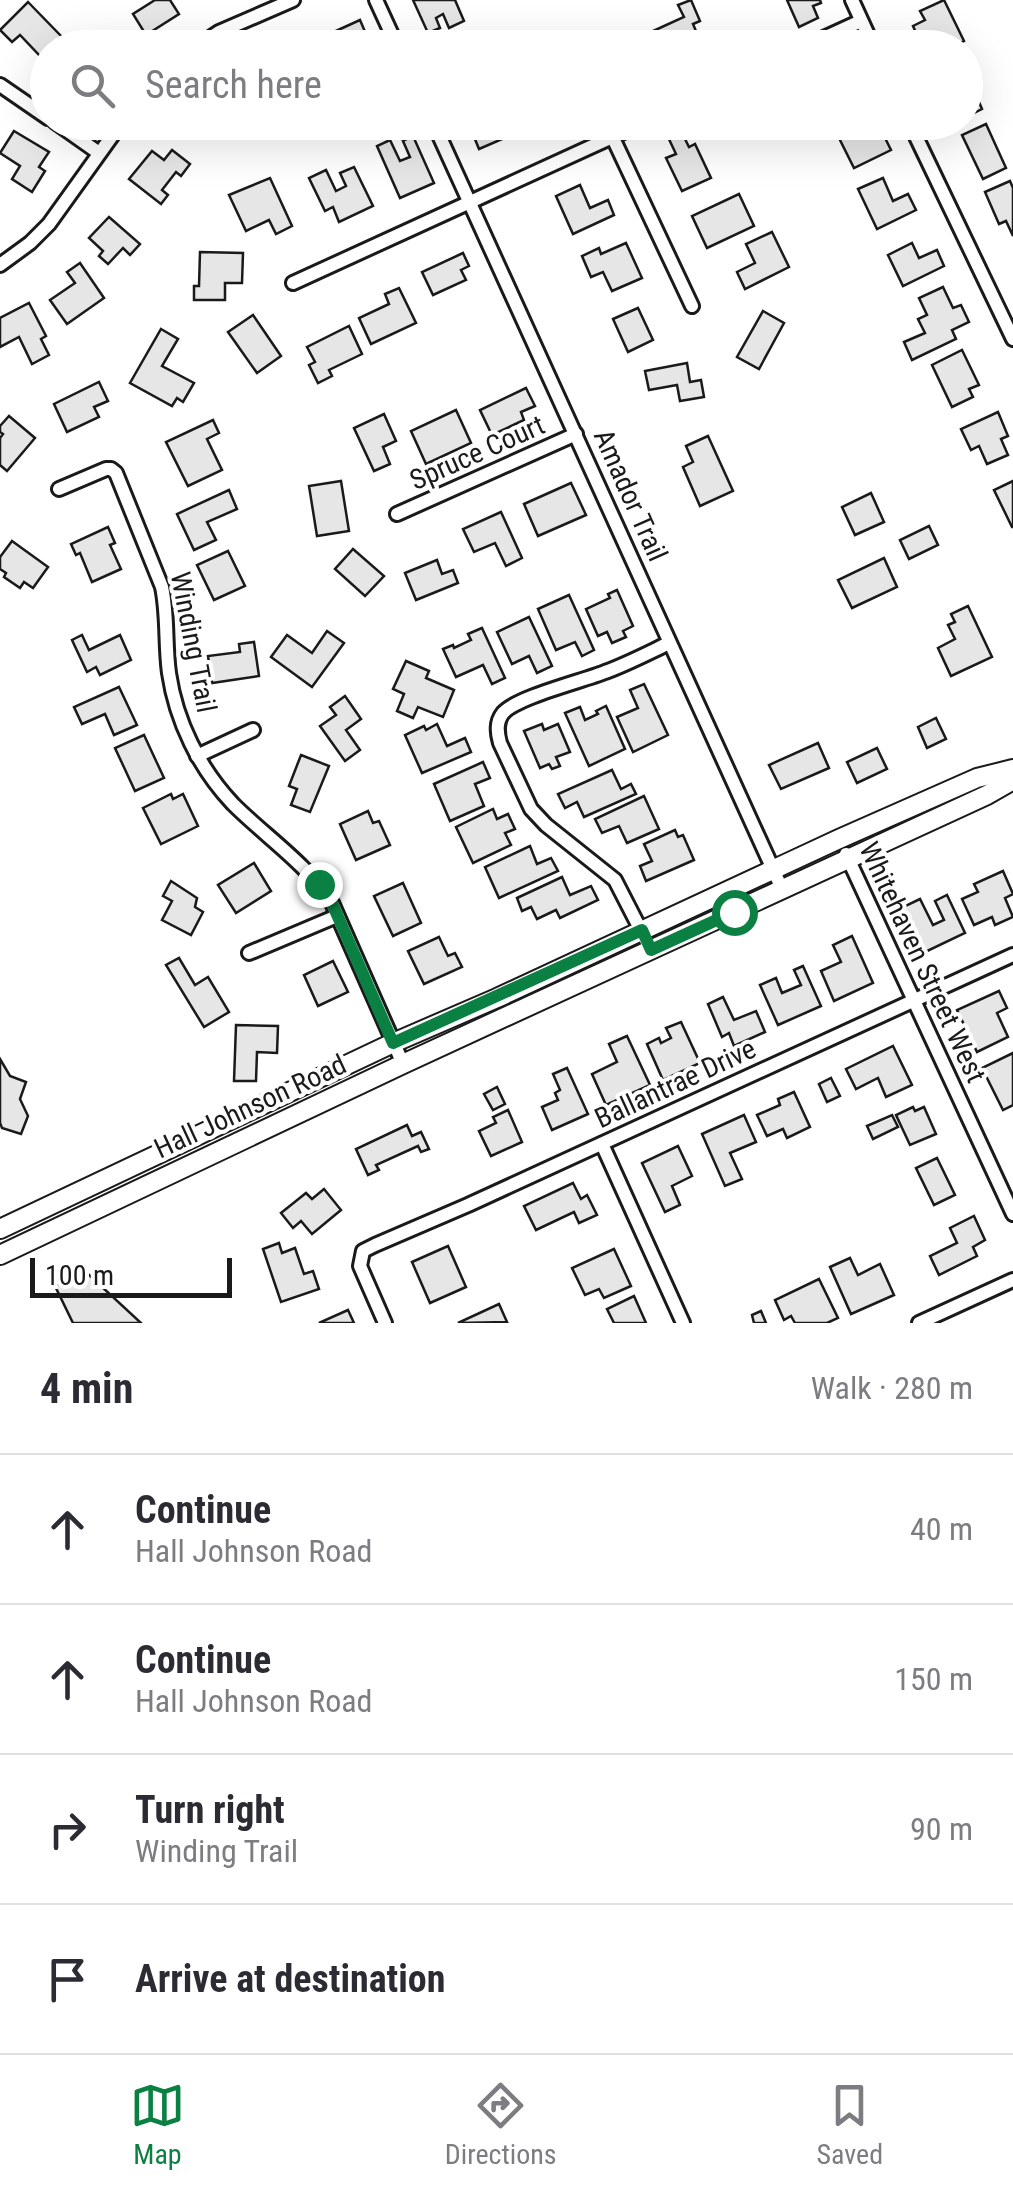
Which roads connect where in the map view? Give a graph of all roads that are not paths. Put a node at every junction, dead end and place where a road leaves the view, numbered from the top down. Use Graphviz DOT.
graph roads {
  1 [pos="293,0"];
  2 [pos="376,0"];
  3 [pos="852,0"];
  4 [pos="862,22"];
  5 [pos="224,30"];
  6 [pos="390,30"];
  7 [pos="844,30"];
  8 [pos="866,30"];
  9 [pos="0,85"];
  10 [pos="30,106"];
  11 [pos="80,140"];
  12 [pos="109,140"];
  13 [pos="442,140"];
  14 [pos="609,140"];
  15 [pos="614,140"];
  16 [pos="918,140"];
  17 [pos="99,153"];
  18 [pos="472,203"];
  19 [pos="0,265"];
  20 [pos="293,284"];
  21 [pos="692,306"];
  22 [pos="1013,339"];
  23 [pos="576,434"];
  24 [pos="58,489"];
  25 [pos="397,514"];
  26 [pos="670,643"];
  27 [pos="254,730"];
  28 [pos="197,756"];
  29 [pos="1013,769"];
  30 [pos="1013,780"];
  31 [pos="839,839"];
  32 [pos="848,859"];
  33 [pos="772,870"];
  34 [pos="782,889"];
  35 [pos="337,916"];
  36 [pos="642,930"];
  37 [pos="651,950"];
  38 [pos="249,953"];
  39 [pos="1013,955"];
  40 [pos="914,1001"];
  41 [pos="393,1043"];
  42 [pos="403,1064"];
  43 [pos="602,1144"];
  44 [pos="113,1175"];
  45 [pos="123,1196"];
  46 [pos="1013,1214"];
  47 [pos="0,1229"];
  48 [pos="0,1255"];
  49 [pos="1013,1280"];
  50 [pos="385,1323"];
  51 [pos="683,1323"];
  52 [pos="919,1323"];
  1 -- 5 [label="street"];
  2 -- 6 [label="street"];
  3 -- 4 [label="street"];
  4 -- 7 [label="street"];
  4 -- 8 [label="street"];
  9 -- 10 [label="street"];
  11 -- 17 [label="street"];
  12 -- 17 [label="street"];
  13 -- 18 [label="street, Amador Trail"];
  14 -- 18 [label="street"];
  15 -- 21 [label="street"];
  16 -- 22 [label="street"];
  17 -- 19 [label="street"];
  18 -- 20 [label="street"];
  18 -- 23 [label="street, Amador Trail"];
  23 -- 25 [label="street, Spruce Court"];
  23 -- 26 [label="street, Amador Trail"];
  24 -- 28 [label="street, Winding Trail"];
  26 -- 33 [label="street, Amador Trail"];
  26 -- 36 [label="street"];
  27 -- 28 [label="street"];
  28 -- 35 [label="street, Winding Trail"];
  29 -- 31 [label="main road, Hall Johnson Road"];
  30 -- 32 [label="main road, Hall Johnson Road"];
  31 -- 32 [label="street, Whitehaven Street West"];
  31 -- 33 [label="main road, Hall Johnson Road"];
  32 -- 34 [label="main road, Hall Johnson Road"];
  32 -- 40 [label="street, Whitehaven Street West"];
  33 -- 34 [label="street, Amador Trail"];
  33 -- 36 [label="main road, Hall Johnson Road"];
  34 -- 37 [label="main road, Hall Johnson Road"];
  35 -- 38 [label="street"];
  35 -- 41 [label="street, Winding Trail"];
  36 -- 37 [label="street"];
  36 -- 41 [label="main road, Hall Johnson Road"];
  37 -- 42 [label="main road, Hall Johnson Road"];
  39 -- 40 [label="street, Ballantrae Drive"];
  40 -- 43 [label="street, Ballantrae Drive"];
  40 -- 46 [label="street, Whitehaven Street West"];
  41 -- 42 [label="street, Winding Trail"];
  41 -- 44 [label="main road, Hall Johnson Road"];
  42 -- 45 [label="main road, Hall Johnson Road"];
  43 -- 50 [label="street, Ballantrae Drive"];
  43 -- 51 [label="street"];
  44 -- 45 [label="main road"];
  44 -- 47 [label="main road, Hall Johnson Road"];
  45 -- 48 [label="main road, Hall Johnson Road"];
  49 -- 52 [label="street"];
}
